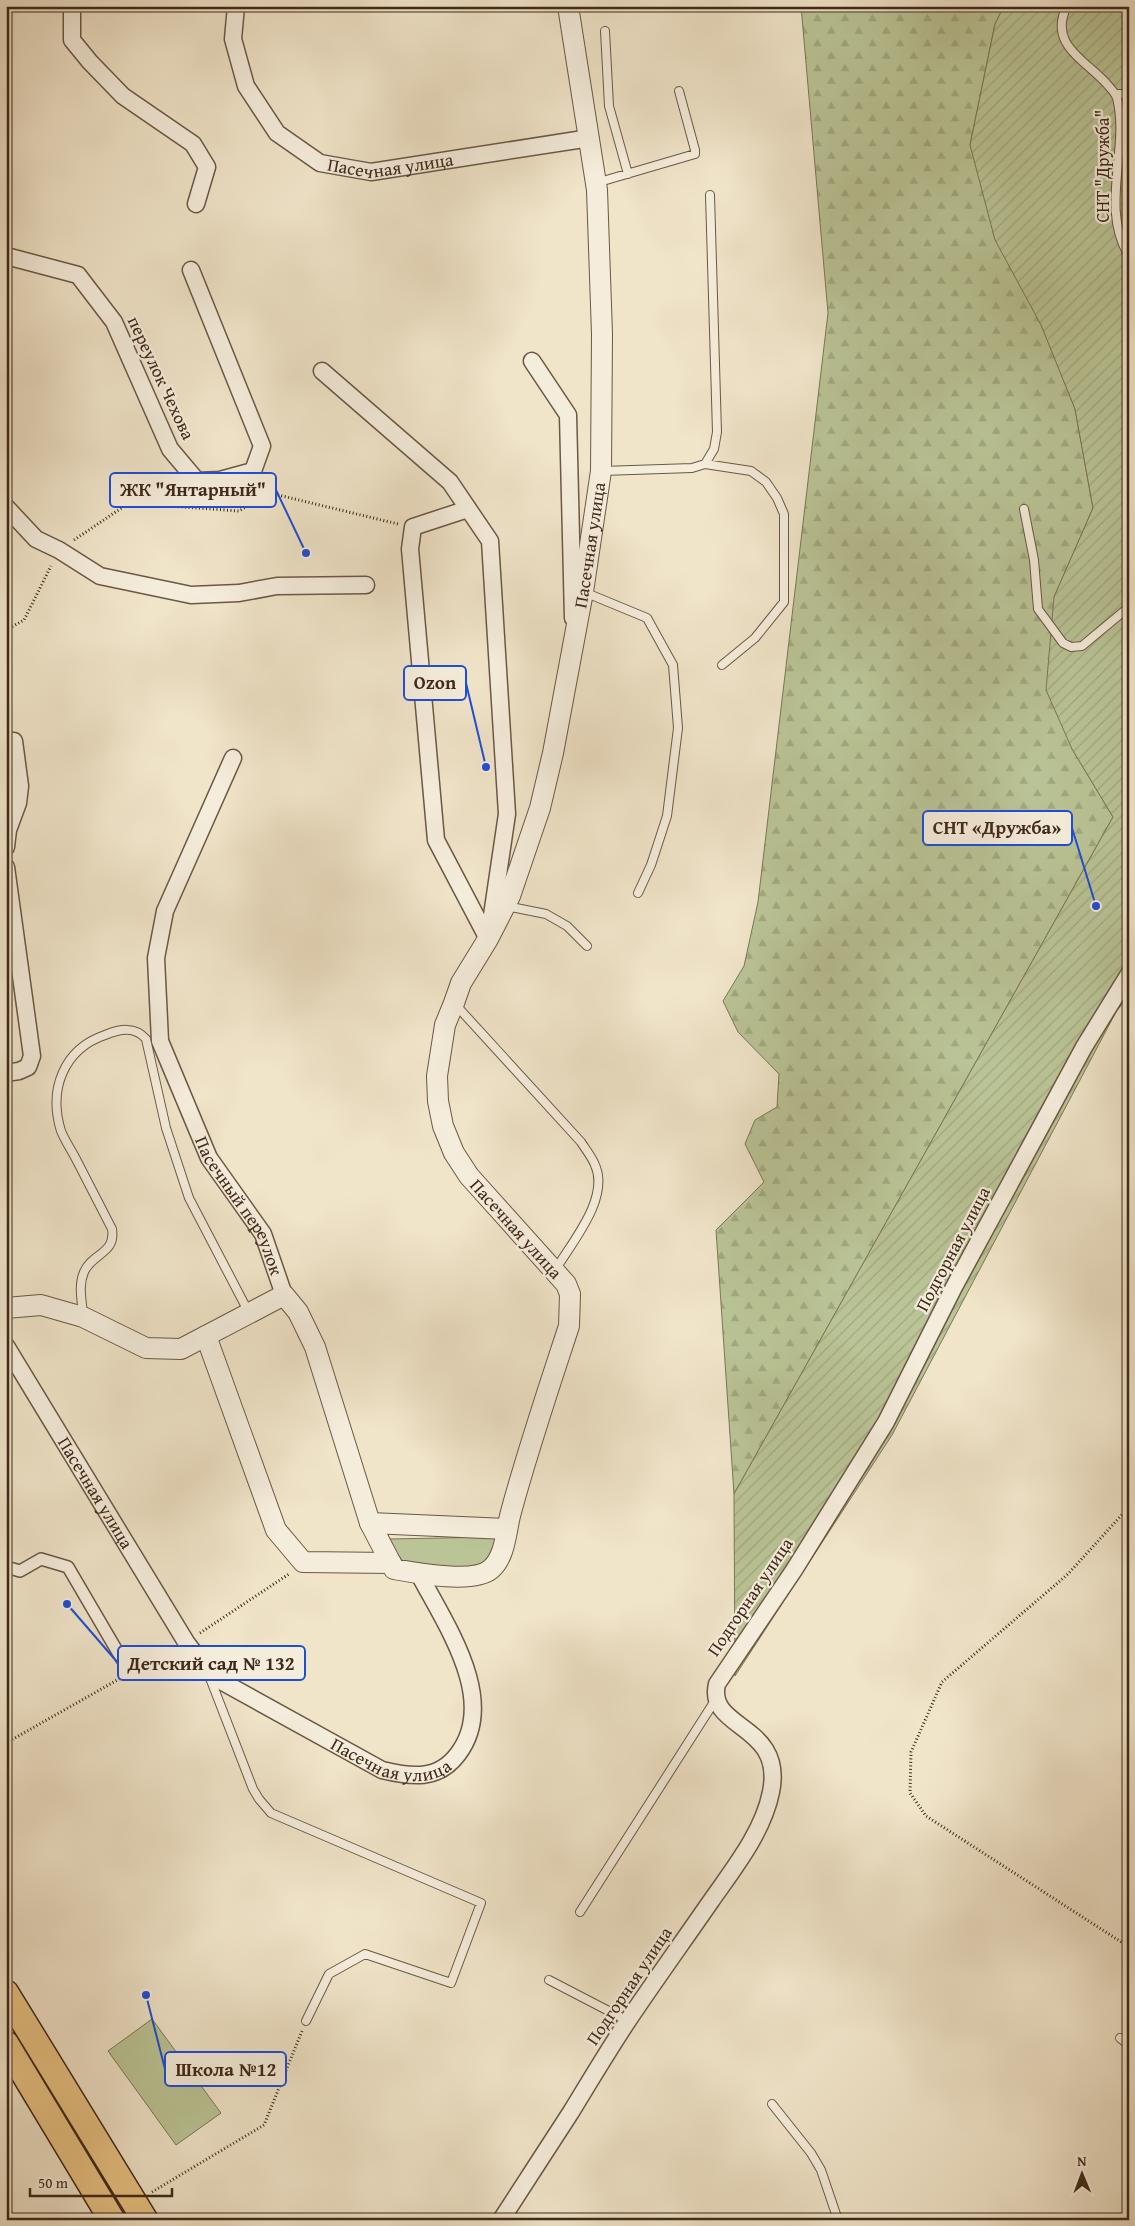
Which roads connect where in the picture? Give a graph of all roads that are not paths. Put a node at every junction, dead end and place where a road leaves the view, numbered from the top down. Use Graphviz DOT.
graph roads {
  1 [pos="72,6"];
  2 [pos="236,6"];
  3 [pos="568,6"];
  4 [pos="1067,6"];
  5 [pos="605,31"];
  6 [pos="679,91"];
  7 [pos="1116,94"];
  8 [pos="1129,94"];
  9 [pos="590,138"];
  10 [pos="628,174"];
  11 [pos="596,183"];
  12 [pos="710,195"];
  13 [pos="196,204"];
  14 [pos="1129,256"];
  15 [pos="6,259"];
  16 [pos="191,270"];
  17 [pos="532,361"];
  18 [pos="322,371"];
  19 [pos="705,464"];
  20 [pos="601,471"];
  21 [pos="6,507"];
  22 [pos="468,509"];
  23 [pos="1024,509"];
  24 [pos="366,585"];
  25 [pos="582,592"];
  26 [pos="1129,607"];
  27 [pos="573,643"];
  28 [pos="722,665"];
  29 [pos="14,741"];
  30 [pos="233,758"];
  31 [pos="6,847"];
  32 [pos="6,867"];
  33 [pos="638,893"];
  34 [pos="505,906"];
  35 [pos="488,939"];
  36 [pos="587,946"];
  37 [pos="1129,974"];
  38 [pos="454,1003"];
  39 [pos="6,1073"];
  40 [pos="555,1271"];
  41 [pos="284,1295"];
  42 [pos="6,1308"];
  43 [pos="250,1314"];
  44 [pos="83,1316"];
  45 [pos="206,1336"];
  46 [pos="6,1346"];
  47 [pos="370,1523"];
  48 [pos="507,1529"];
  49 [pos="391,1563"];
  50 [pos="6,1567"];
  51 [pos="420,1574"];
  52 [pos="208,1671"];
  53 [pos="130,1672"];
  54 [pos="716,1699"];
  55 [pos="580,1912"];
  56 [pos="549,1980"];
  57 [pos="6,1993"];
  58 [pos="306,2021"];
  59 [pos="628,2021"];
  60 [pos="1120,2038"];
  61 [pos="6,2044"];
  62 [pos="1129,2045"];
  63 [pos="772,2104"];
  64 [pos="145,2208"];
  65 [pos="112,2220"];
  66 [pos="501,2220"];
  67 [pos="838,2220"];
  1 -- 13 [label="street"];
  2 -- 9 [label="street, Пасечная улица"];
  3 -- 9 [label="street, Пасечная улица"];
  4 -- 7 [label="lane, СНТ \"Дружба\""];
  5 -- 10 [label="lane"];
  6 -- 10 [label="lane"];
  7 -- 8 [label="lane"];
  7 -- 14 [label="lane, СНТ \"Дружба\""];
  9 -- 11 [label="street, Пасечная улица"];
  10 -- 11 [label="lane"];
  11 -- 20 [label="street, Пасечная улица"];
  12 -- 19 [label="lane"];
  15 -- 16 [label="street, переулок Чехова"];
  17 -- 27 [label="street"];
  18 -- 22 [label="street, Пасечная улица"];
  19 -- 20 [label="lane"];
  19 -- 28 [label="lane"];
  20 -- 25 [label="street, Пасечная улица"];
  21 -- 24 [label="street"];
  22 -- 35 [label="street, Пасечная улица"];
  22 -- 35 [label="street"];
  23 -- 26 [label="lane"];
  25 -- 27 [label="street, Пасечная улица"];
  25 -- 33 [label="lane"];
  27 -- 34 [label="street, Пасечная улица"];
  29 -- 31 [label="street"];
  30 -- 41 [label="street, Пасечный переулок"];
  32 -- 39 [label="street"];
  34 -- 35 [label="street, Пасечная улица"];
  34 -- 36 [label="lane"];
  35 -- 38 [label="street, Пасечная улица"];
  37 -- 54 [label="street, Подгорная улица"];
  38 -- 40 [label="street, Пасечная улица"];
  38 -- 40 [label="lane"];
  40 -- 48 [label="street, Пасечная улица"];
  41 -- 45 [label="street"];
  41 -- 47 [label="street, Пасечный переулок"];
  42 -- 44 [label="street"];
  43 -- 44 [label="lane"];
  44 -- 45 [label="street"];
  45 -- 49 [label="street"];
  46 -- 52 [label="street, Пасечная улица"];
  47 -- 48 [label="street"];
  47 -- 49 [label="street, Пасечный переулок"];
  48 -- 51 [label="street, Пасечная улица"];
  49 -- 51 [label="street, Пасечная улица"];
  50 -- 53 [label="street"];
  51 -- 52 [label="street, Пасечная улица"];
  52 -- 58 [label="lane"];
  54 -- 55 [label="lane"];
  54 -- 59 [label="street, Подгорная улица"];
  56 -- 59 [label="lane"];
  57 -- 64 [label="main road"];
  59 -- 66 [label="street, Подгорная улица"];
  60 -- 62 [label="lane"];
  61 -- 65 [label="main road"];
  63 -- 67 [label="lane"];
}
